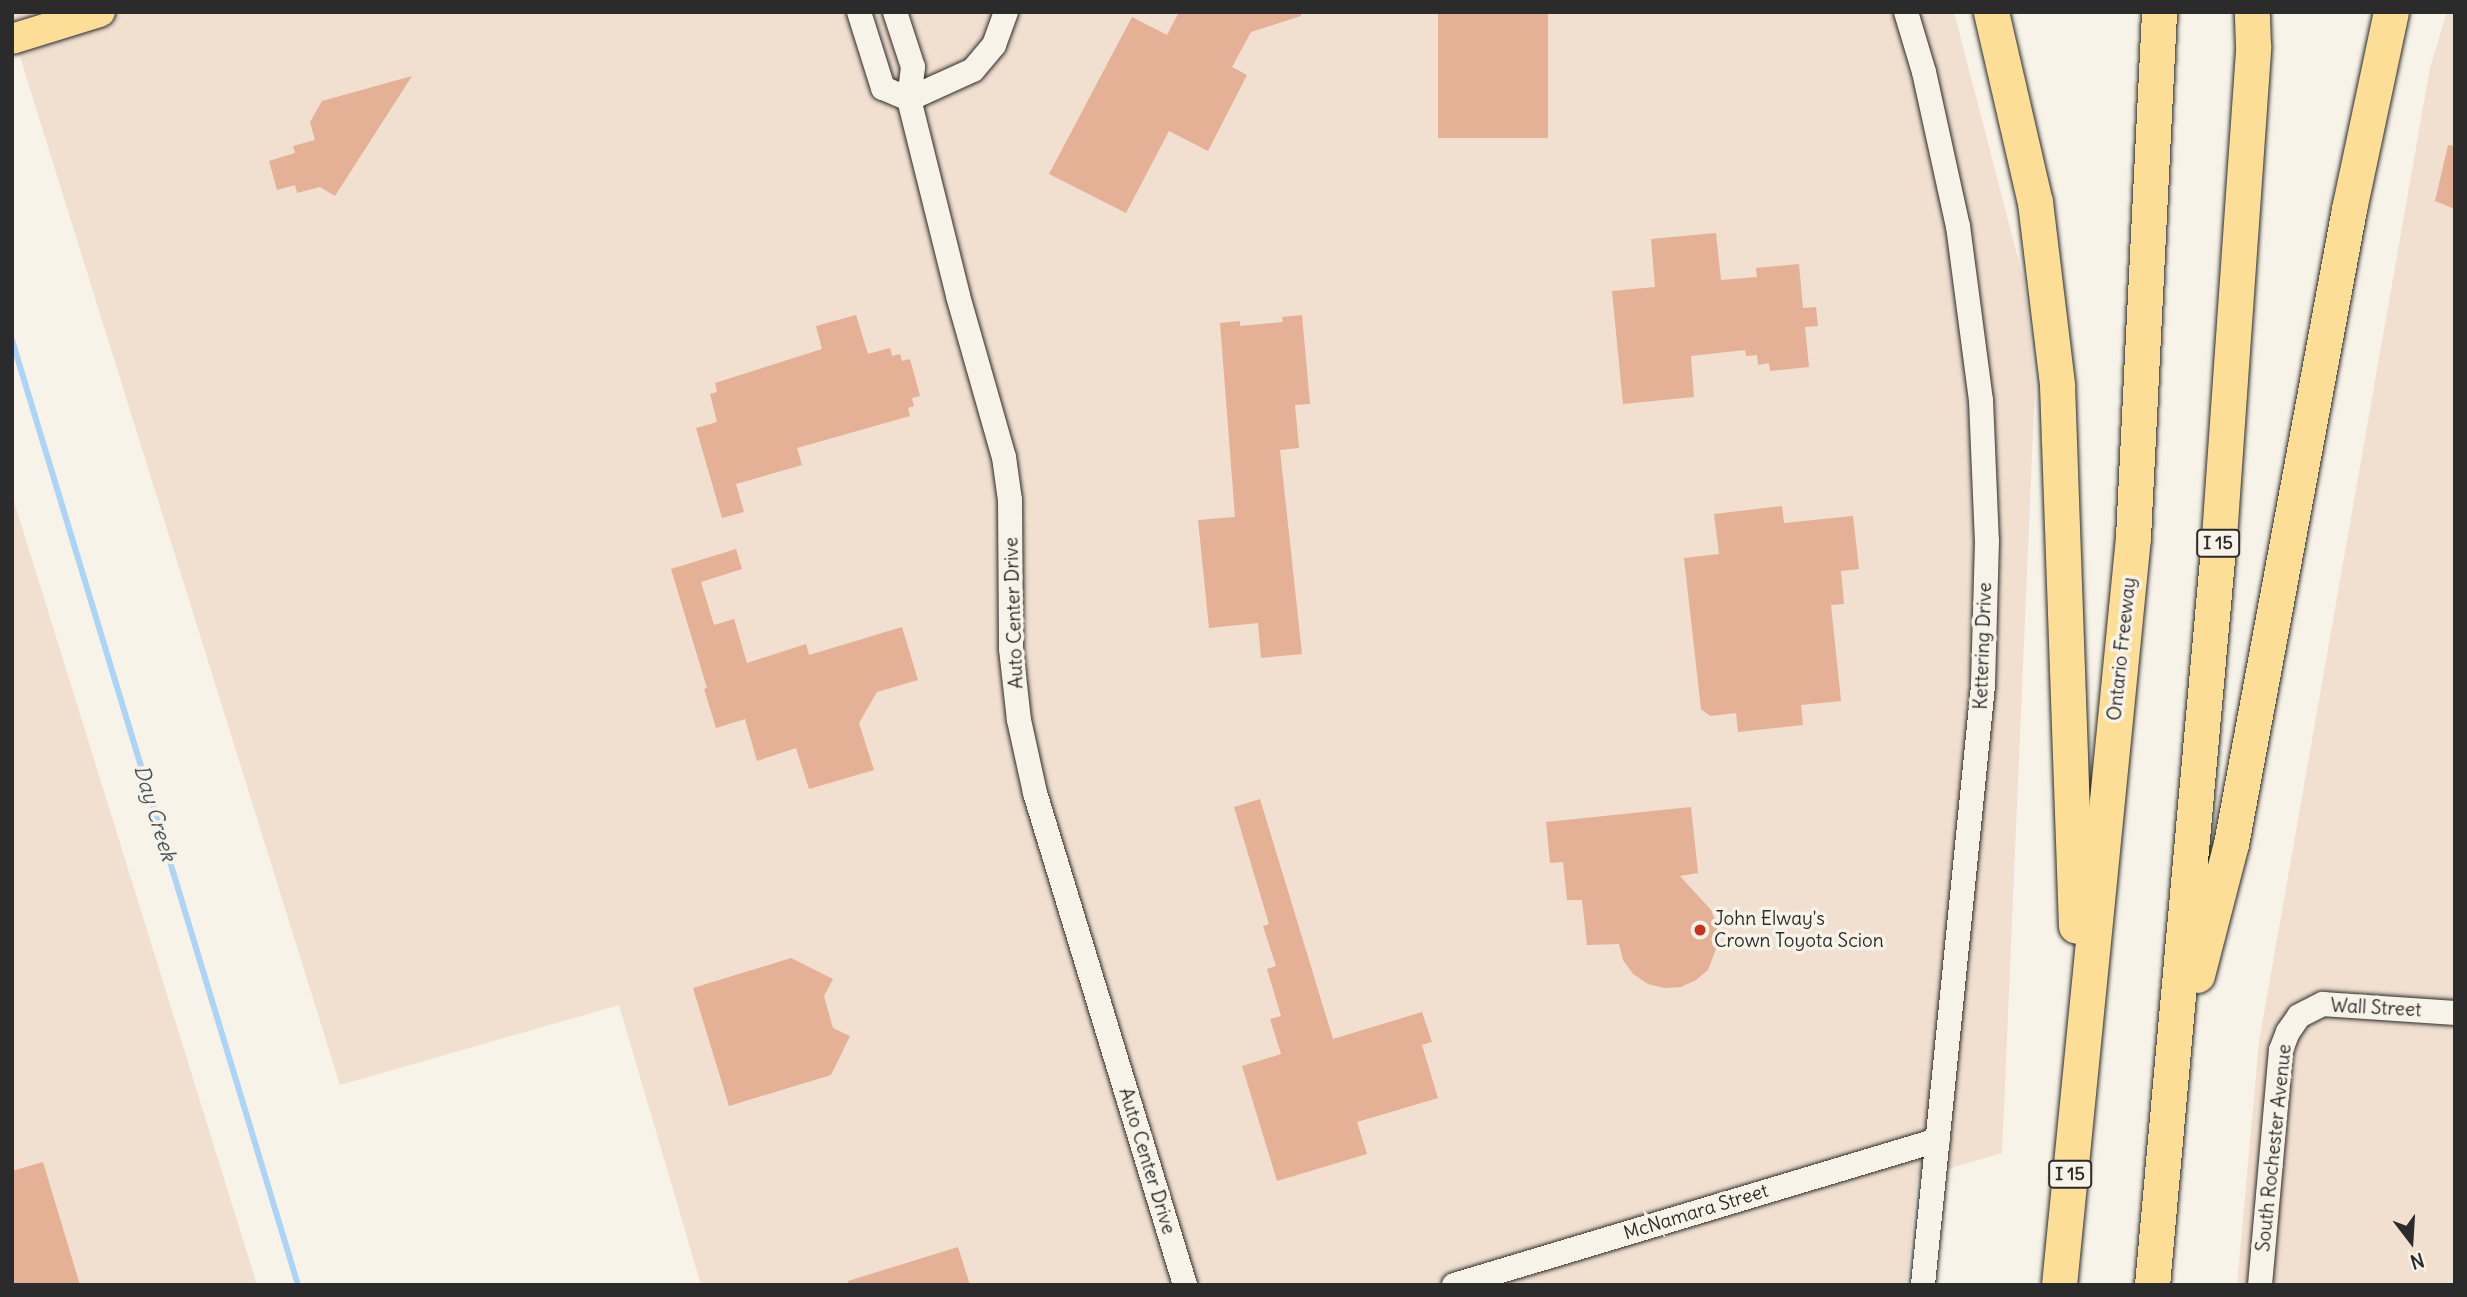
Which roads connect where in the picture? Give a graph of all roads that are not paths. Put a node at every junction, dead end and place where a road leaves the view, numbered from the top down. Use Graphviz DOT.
graph roads {
  1 [pos="100,12"];
  2 [pos="859,12"];
  3 [pos="895,12"];
  4 [pos="1006,12"];
  5 [pos="1906,12"];
  6 [pos="1991,12"];
  7 [pos="2159,12"];
  8 [pos="2252,12"];
  9 [pos="2391,12"];
  10 [pos="12,39"];
  11 [pos="909,99"];
  12 [pos="2455,1013"];
  13 [pos="2299,1016"];
  14 [pos="2081,1063"];
  15 [pos="2172,1073"];
  16 [pos="1938,1140"];
  17 [pos="1185,1285"];
  18 [pos="1454,1285"];
  19 [pos="1923,1285"];
  20 [pos="2059,1285"];
  21 [pos="2152,1285"];
  22 [pos="2260,1285"];
  1 -- 10 [label="main road"];
  2 -- 11 [label="street"];
  3 -- 11 [label="street, Auto Center Drive"];
  4 -- 11 [label="street"];
  5 -- 16 [label="street, Kettering Drive"];
  6 -- 14 [label="highway"];
  7 -- 14 [label="highway, Ontario Freeway / I 15"];
  8 -- 15 [label="highway, I 15"];
  9 -- 15 [label="highway"];
  11 -- 17 [label="street, Auto Center Drive"];
  12 -- 13 [label="street, Wall Street"];
  13 -- 22 [label="street, South Rochester Avenue"];
  14 -- 20 [label="highway, Ontario Freeway / I 15"];
  15 -- 21 [label="highway, I 15"];
  16 -- 18 [label="street, McNamara Street"];
  16 -- 19 [label="street, Kettering Drive"];
}
